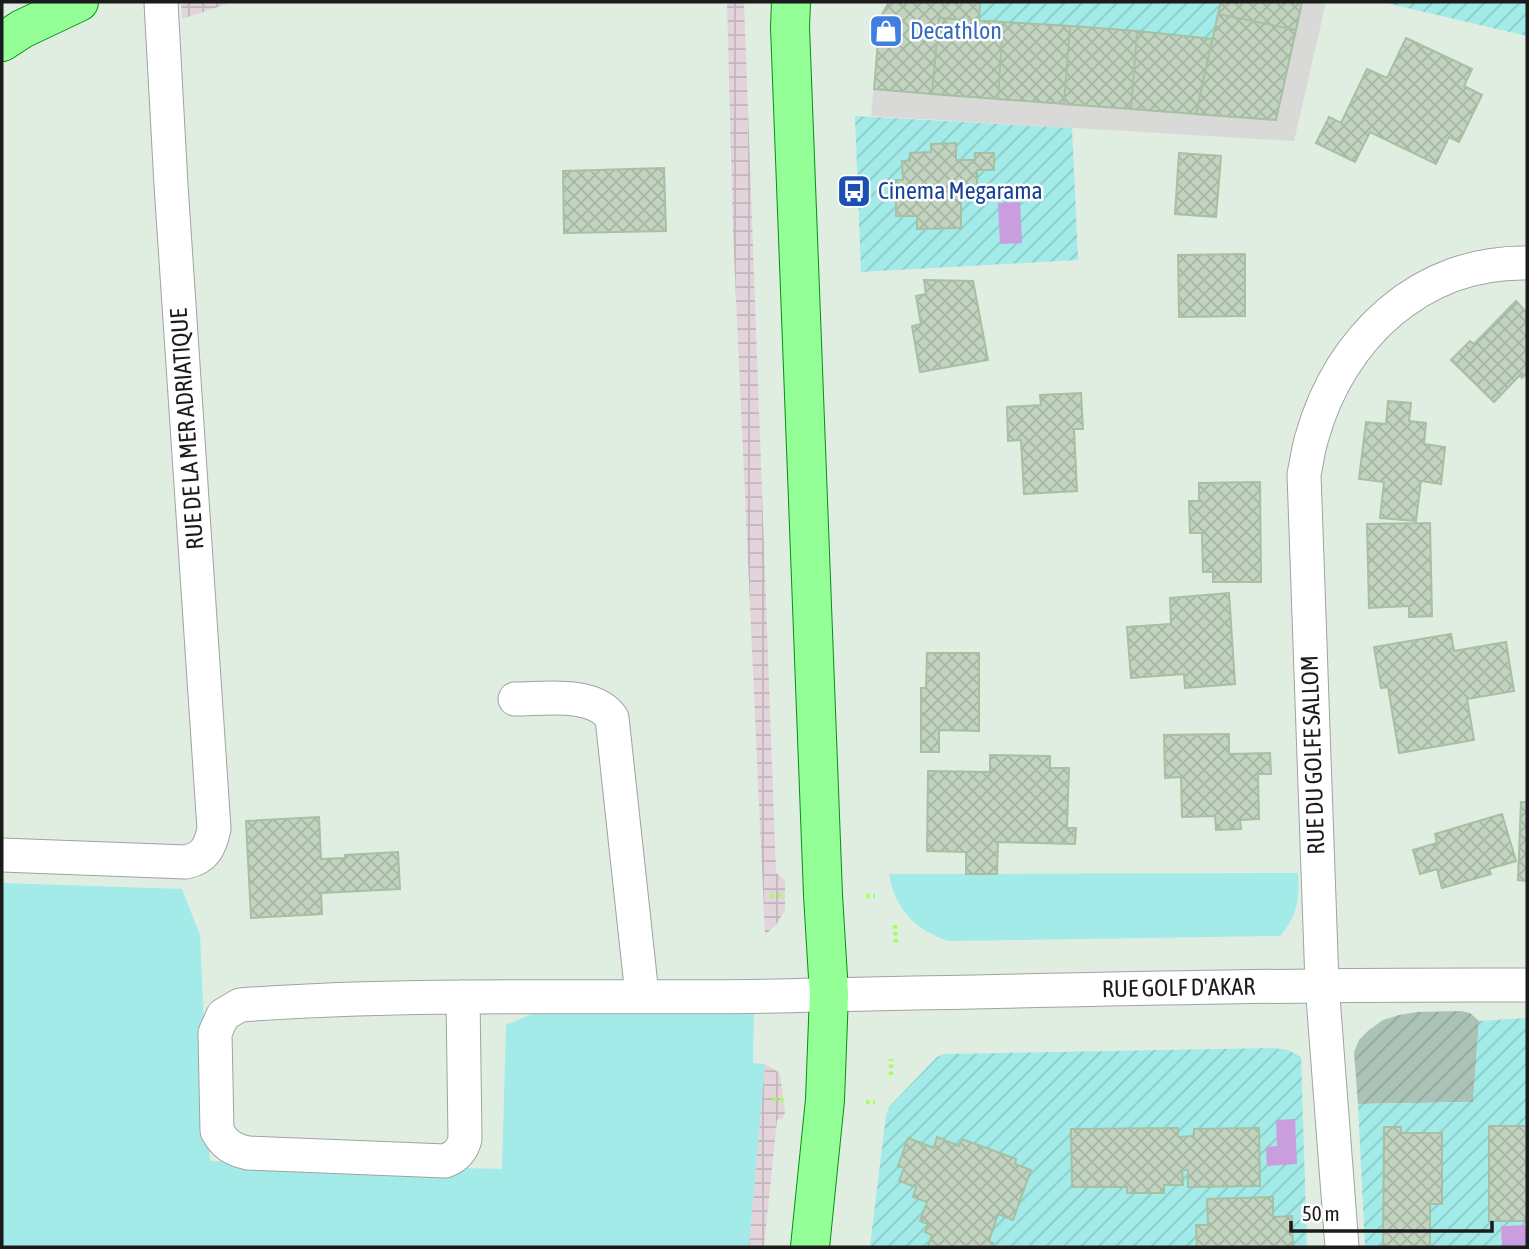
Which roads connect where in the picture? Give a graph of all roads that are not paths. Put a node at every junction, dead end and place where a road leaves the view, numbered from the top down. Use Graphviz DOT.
graph roads {
  1 [pos="79,2"];
  2 [pos="161,2"];
  3 [pos="791,2"];
  4 [pos="2,42"];
  5 [pos="1527,263"];
  6 [pos="515,699"];
  7 [pos="2,855"];
  8 [pos="1322,984"];
  9 [pos="1527,985"];
  10 [pos="829,994"];
  11 [pos="642,995"];
  12 [pos="463,997"];
  13 [pos="810,1247"];
  14 [pos="1342,1247"];
  1 -- 4 [label="main road"];
  2 -- 7 [label="street, RUE DE LA MER ADRIATIQUE"];
  3 -- 10 [label="main road"];
  5 -- 8 [label="street, RUE DU GOLFE SALLOM"];
  6 -- 11 [label="street"];
  8 -- 9 [label="street, RUE GOLF D'AKAR"];
  8 -- 10 [label="street, RUE GOLF D'AKAR"];
  8 -- 14 [label="street, RUE DU GOLFE SALLOM"];
  10 -- 11 [label="street, RUE GOLF D'AKAR"];
  10 -- 13 [label="main road"];
  11 -- 12 [label="street, RUE GOLF D'AKAR"];
  12 -- 12 [label="street, RUE GOLF D'AKAR"];
}
